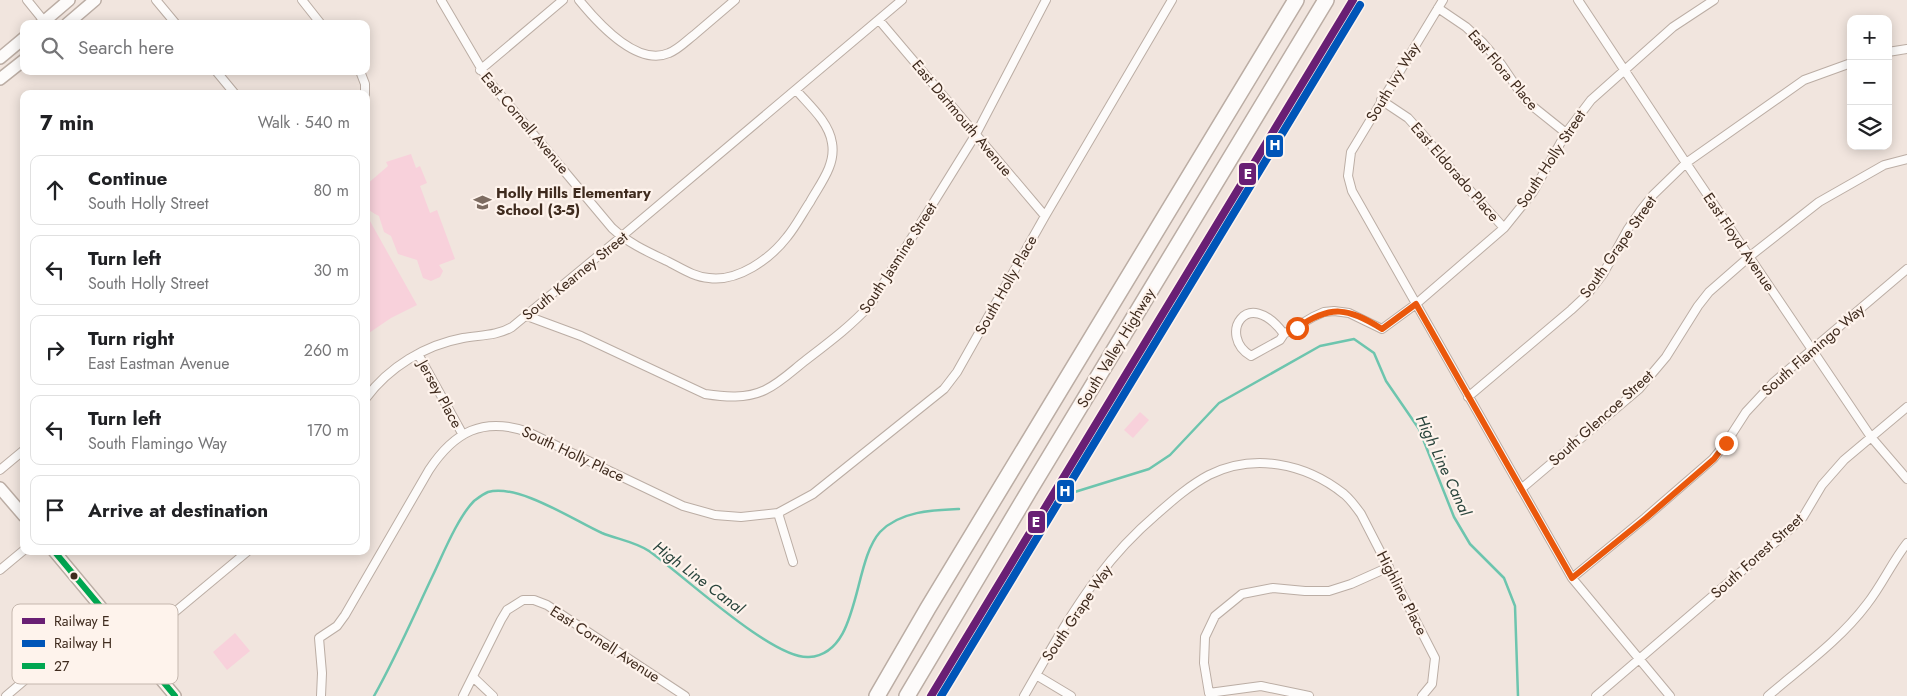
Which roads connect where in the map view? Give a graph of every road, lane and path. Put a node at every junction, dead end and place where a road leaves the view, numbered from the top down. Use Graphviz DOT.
graph roads {
  1 [pos="27,0"];
  2 [pos="69,0"];
  3 [pos="95,0"];
  4 [pos="156,0"];
  5 [pos="302,0"];
  6 [pos="441,0"];
  7 [pos="563,0"];
  8 [pos="579,0"];
  9 [pos="735,0"];
  10 [pos="902,0"];
  11 [pos="1046,0"];
  12 [pos="1172,0"];
  13 [pos="1291,0"];
  14 [pos="1296,0"];
  15 [pos="1326,0"];
  16 [pos="1336,0"];
  17 [pos="1443,0"];
  18 [pos="1578,0"];
  19 [pos="1714,0"];
  20 [pos="1438,8"];
  21 [pos="41,20"];
  22 [pos="44,20"];
  23 [pos="71,20"];
  24 [pos="173,20"];
  25 [pos="318,20"];
  26 [pos="879,20"];
  27 [pos="1274,35"];
  28 [pos="20,41"];
  29 [pos="1907,50"];
  30 [pos="1892,52"];
  31 [pos="0,58"];
  32 [pos="20,63"];
  33 [pos="1847,64"];
  34 [pos="480,70"];
  35 [pos="1624,70"];
  36 [pos="219,75"];
  37 [pos="362,75"];
  38 [pos="0,79"];
  39 [pos="232,90"];
  40 [pos="365,90"];
  41 [pos="796,90"];
  42 [pos="1382,100"];
  43 [pos="1566,133"];
  44 [pos="976,134"];
  45 [pos="1233,154"];
  46 [pos="1907,159"];
  47 [pos="1686,163"];
  48 [pos="1045,216"];
  49 [pos="1504,228"];
  50 [pos="622,237"];
  51 [pos="1749,257"];
  52 [pos="1907,269"];
  53 [pos="1416,304"];
  54 [pos="527,316"];
  55 [pos="1284,334"];
  56 [pos="1812,349"];
  57 [pos="418,354"];
  58 [pos="370,394"];
  59 [pos="1468,397"];
  60 [pos="1907,407"];
  61 [pos="462,435"];
  62 [pos="1871,437"];
  63 [pos="20,453"];
  64 [pos="0,470"];
  65 [pos="1907,479"];
  66 [pos="0,488"];
  67 [pos="1521,489"];
  68 [pos="1345,495"];
  69 [pos="20,511"];
  70 [pos="778,513"];
  71 [pos="1907,543"];
  72 [pos="20,553"];
  73 [pos="57,555"];
  74 [pos="243,555"];
  75 [pos="792,562"];
  76 [pos="1389,567"];
  77 [pos="0,570"];
  78 [pos="1572,578"];
  79 [pos="98,604"];
  80 [pos="178,609"];
  81 [pos="1639,659"];
  82 [pos="1036,675"];
  83 [pos="473,677"];
  84 [pos="20,684"];
  85 [pos="166,684"];
  86 [pos="1205,694"];
  87 [pos="6,696"];
  88 [pos="176,696"];
  89 [pos="321,696"];
  90 [pos="463,696"];
  91 [pos="493,696"];
  92 [pos="685,696"];
  93 [pos="877,696"];
  94 [pos="907,696"];
  95 [pos="1024,696"];
  96 [pos="1071,696"];
  97 [pos="1309,696"];
  98 [pos="1422,696"];
  99 [pos="1596,696"];
  100 [pos="1670,696"];
  101 [pos="1768,696"];
  1 -- 21 [label="street"];
  2 -- 22 [label="main road"];
  3 -- 23 [label="main road"];
  4 -- 24 [label="street"];
  5 -- 25 [label="street"];
  6 -- 34 [label="street, East Cornell Avenue"];
  7 -- 34 [label="street"];
  8 -- 9 [label="street"];
  10 -- 26 [label="street, South Kearney Street"];
  11 -- 44 [label="street, South Jasmine Street"];
  12 -- 48 [label="street, South Holly Place"];
  13 -- 27 [label="highway"];
  14 -- 27 [label="highway, South Valley Highway"];
  15 -- 45 [label="highway, South Valley Highway"];
  16 -- 45 [label="highway"];
  17 -- 20 [label="street, South Ivy Way"];
  18 -- 35 [label="street, East Floyd Avenue"];
  19 -- 35 [label="street, South Holly Street"];
  20 -- 42 [label="street, South Ivy Way"];
  20 -- 43 [label="street, East Flora Place"];
  26 -- 41 [label="street, South Kearney Street"];
  26 -- 44 [label="street, East Dartmouth Avenue"];
  27 -- 93 [label="highway, South Valley Highway"];
  28 -- 31 [label="main road"];
  29 -- 30 [label="street"];
  32 -- 38 [label="main road"];
  33 -- 47 [label="street, South Grape Street"];
  34 -- 50 [label="street, East Cornell Avenue"];
  35 -- 43 [label="street, South Holly Street"];
  35 -- 47 [label="street, East Floyd Avenue"];
  36 -- 39 [label="street"];
  37 -- 40 [label="street"];
  41 -- 50 [label="street, South Kearney Street"];
  41 -- 50 [label="street, East Cornell Avenue"];
  42 -- 49 [label="street, East Eldorado Place"];
  42 -- 53 [label="street, South Ivy Way"];
  43 -- 49 [label="street, South Holly Street"];
  44 -- 48 [label="street, East Dartmouth Avenue"];
  44 -- 54 [label="street, South Jasmine Street"];
  45 -- 94 [label="highway, South Valley Highway"];
  46 -- 51 [label="street, South Glencoe Street"];
  47 -- 51 [label="street, East Floyd Avenue"];
  47 -- 59 [label="street, South Grape Street"];
  48 -- 70 [label="street, South Holly Place"];
  49 -- 53 [label="street, South Holly Street"];
  50 -- 54 [label="street, South Kearney Street"];
  51 -- 56 [label="street, East Floyd Avenue"];
  51 -- 67 [label="street, South Glencoe Street"];
  52 -- 56 [label="street, South Flamingo Way"];
  53 -- 55 [label="street, South Holly Street"];
  53 -- 59 [label="street"];
  54 -- 57 [label="street, South Kearney Street"];
  55 -- 55 [label="street, South Holly Street"];
  56 -- 62 [label="street, East Floyd Avenue"];
  56 -- 78 [label="street, South Flamingo Way"];
  57 -- 58 [label="street, South Kearney Street"];
  57 -- 61 [label="street, Jersey Place"];
  59 -- 67 [label="street"];
  60 -- 62 [label="street, South Forest Street"];
  61 -- 70 [label="street, South Holly Place"];
  61 -- 89 [label="street, South Holly Place"];
  62 -- 65 [label="street, East Floyd Avenue"];
  62 -- 81 [label="street, South Forest Street"];
  63 -- 64 [label="street"];
  66 -- 69 [label="main road"];
  67 -- 78 [label="street"];
  68 -- 76 [label="street, Highline Place"];
  68 -- 82 [label="street, South Grape Way"];
  70 -- 75 [label="street"];
  71 -- 101 [label="street"];
  72 -- 77 [label="street"];
  73 -- 79 [label="main road"];
  74 -- 80 [label="street"];
  76 -- 86 [label="street"];
  76 -- 98 [label="street, Highline Place"];
  78 -- 81 [label="street"];
  81 -- 99 [label="street, South Forest Street"];
  81 -- 100 [label="street"];
  82 -- 95 [label="street, South Grape Way"];
  82 -- 96 [label="street"];
  83 -- 90 [label="street"];
  83 -- 91 [label="street"];
  83 -- 92 [label="street, East Cornell Avenue"];
  84 -- 87 [label="street"];
  85 -- 88 [label="main road"];
  86 -- 97 [label="street"];
}
